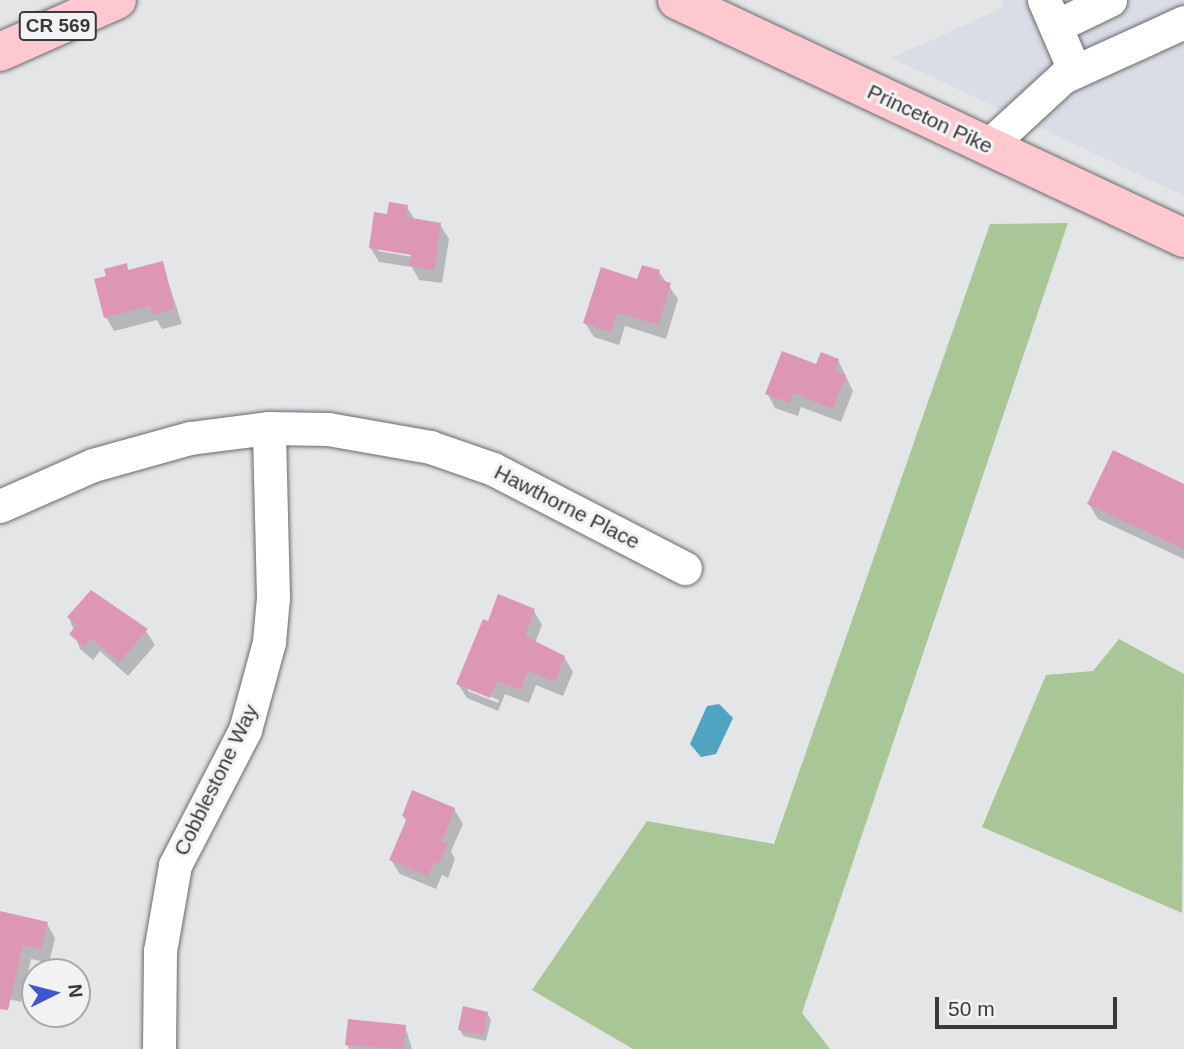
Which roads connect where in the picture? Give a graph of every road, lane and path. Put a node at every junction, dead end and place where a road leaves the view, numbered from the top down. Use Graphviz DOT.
graph roads {
  1 [pos="117,0"];
  2 [pos="677,0"];
  3 [pos="1110,0"];
  4 [pos="1050,13"];
  5 [pos="1184,22"];
  6 [pos="0,52"];
  7 [pos="1075,72"];
  8 [pos="988,146"];
  9 [pos="1184,238"];
  10 [pos="269,428"];
  11 [pos="0,506"];
  12 [pos="685,568"];
  13 [pos="159,1049"];
  1 -- 6 [label="main road, CR 569"];
  2 -- 8 [label="main road, Princeton Pike"];
  3 -- 4 [label="street"];
  4 -- 7 [label="street"];
  5 -- 7 [label="street"];
  7 -- 8 [label="street"];
  8 -- 9 [label="main road, Princeton Pike"];
  10 -- 11 [label="street, Hawthorne Place"];
  10 -- 12 [label="street, Hawthorne Place"];
  10 -- 13 [label="street, Cobblestone Way"];
}
